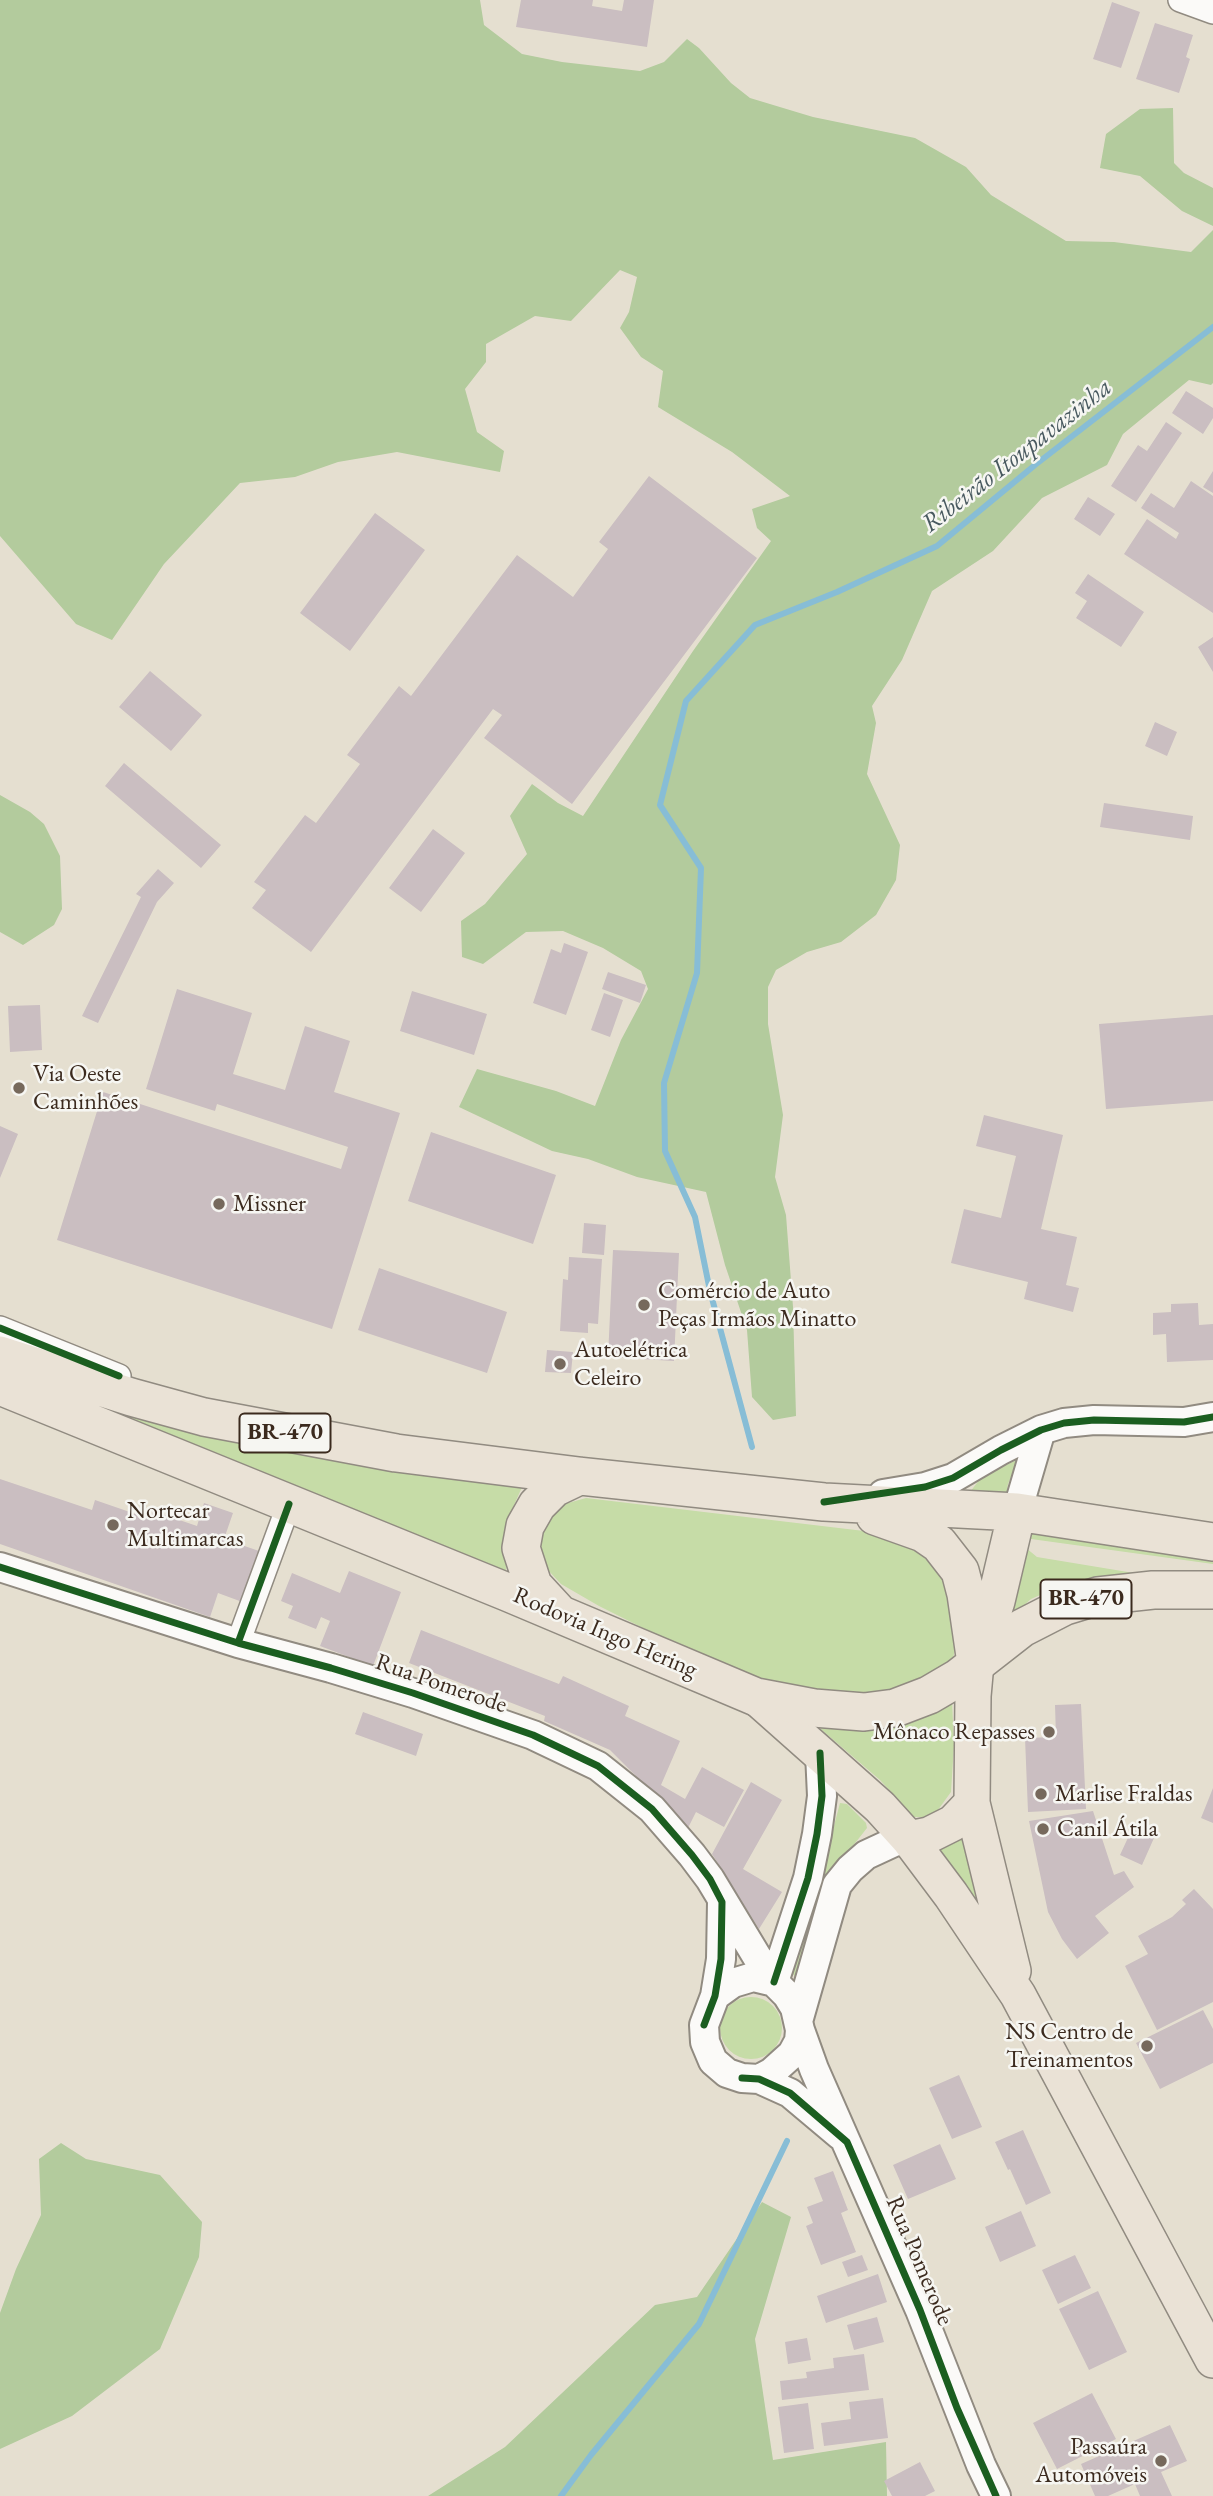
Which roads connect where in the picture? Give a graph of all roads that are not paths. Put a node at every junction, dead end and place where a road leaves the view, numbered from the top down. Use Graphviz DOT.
graph roads {
  1 [pos="1180,0"];
  2 [pos="1213,12"];
  3 [pos="0,1328"];
  4 [pos="0,1355"];
  5 [pos="119,1376"];
  6 [pos="0,1386"];
  7 [pos="1213,1417"];
  8 [pos="1041,1430"];
  9 [pos="579,1476"];
  10 [pos="824,1502"];
  11 [pos="289,1504"];
  12 [pos="1017,1512"];
  13 [pos="1213,1542"];
  14 [pos="0,1567"];
  15 [pos="1213,1590"];
  16 [pos="560,1614"];
  17 [pos="238,1643"];
  18 [pos="976,1663"];
  19 [pos="757,1696"];
  20 [pos="820,1753"];
  21 [pos="972,1803"];
  22 [pos="909,1839"];
  23 [pos="722,1902"];
  24 [pos="773,1981"];
  25 [pos="1018,1995"];
  26 [pos="715,1996"];
  27 [pos="799,2024"];
  28 [pos="758,2079"];
  29 [pos="847,2142"];
  30 [pos="1213,2360"];
  31 [pos="996,2496"];
  1 -- 2 [label="street"];
  3 -- 5 [label="street"];
  4 -- 9 [label="highway, BR-470"];
  6 -- 11 [label="highway, Rodovia Ingo Hering / BR-470"];
  7 -- 8 [label="street"];
  8 -- 10 [label="street"];
  8 -- 12 [label="street"];
  9 -- 10 [label="highway, BR-470"];
  9 -- 16 [label="highway"];
  10 -- 12 [label="highway, BR-470"];
  10 -- 18 [label="highway"];
  11 -- 16 [label="highway, Rodovia Ingo Hering / BR-470"];
  11 -- 17 [label="street"];
  12 -- 13 [label="highway, BR-470"];
  12 -- 18 [label="highway"];
  14 -- 17 [label="street, Rua Pomerode"];
  15 -- 18 [label="highway, Rodovia Ingo Hering / BR-470"];
  16 -- 19 [label="highway, Rodovia Ingo Hering / BR-470"];
  17 -- 23 [label="street, Rua Pomerode"];
  18 -- 19 [label="highway, Rodovia Ingo Hering / BR-470"];
  18 -- 21 [label="main road"];
  19 -- 20 [label="main road"];
  20 -- 22 [label="main road"];
  20 -- 24 [label="street"];
  21 -- 22 [label="main road"];
  21 -- 25 [label="main road"];
  22 -- 25 [label="main road"];
  22 -- 27 [label="street"];
  23 -- 24 [label="street, Rua Pomerode"];
  23 -- 26 [label="street"];
  24 -- 26 [label="street"];
  24 -- 27 [label="street"];
  25 -- 30 [label="main road"];
  26 -- 28 [label="street"];
  27 -- 28 [label="street"];
  27 -- 29 [label="street, Rua Pomerode"];
  28 -- 29 [label="street, Rua Pomerode"];
  29 -- 31 [label="street, Rua Pomerode"];
}
